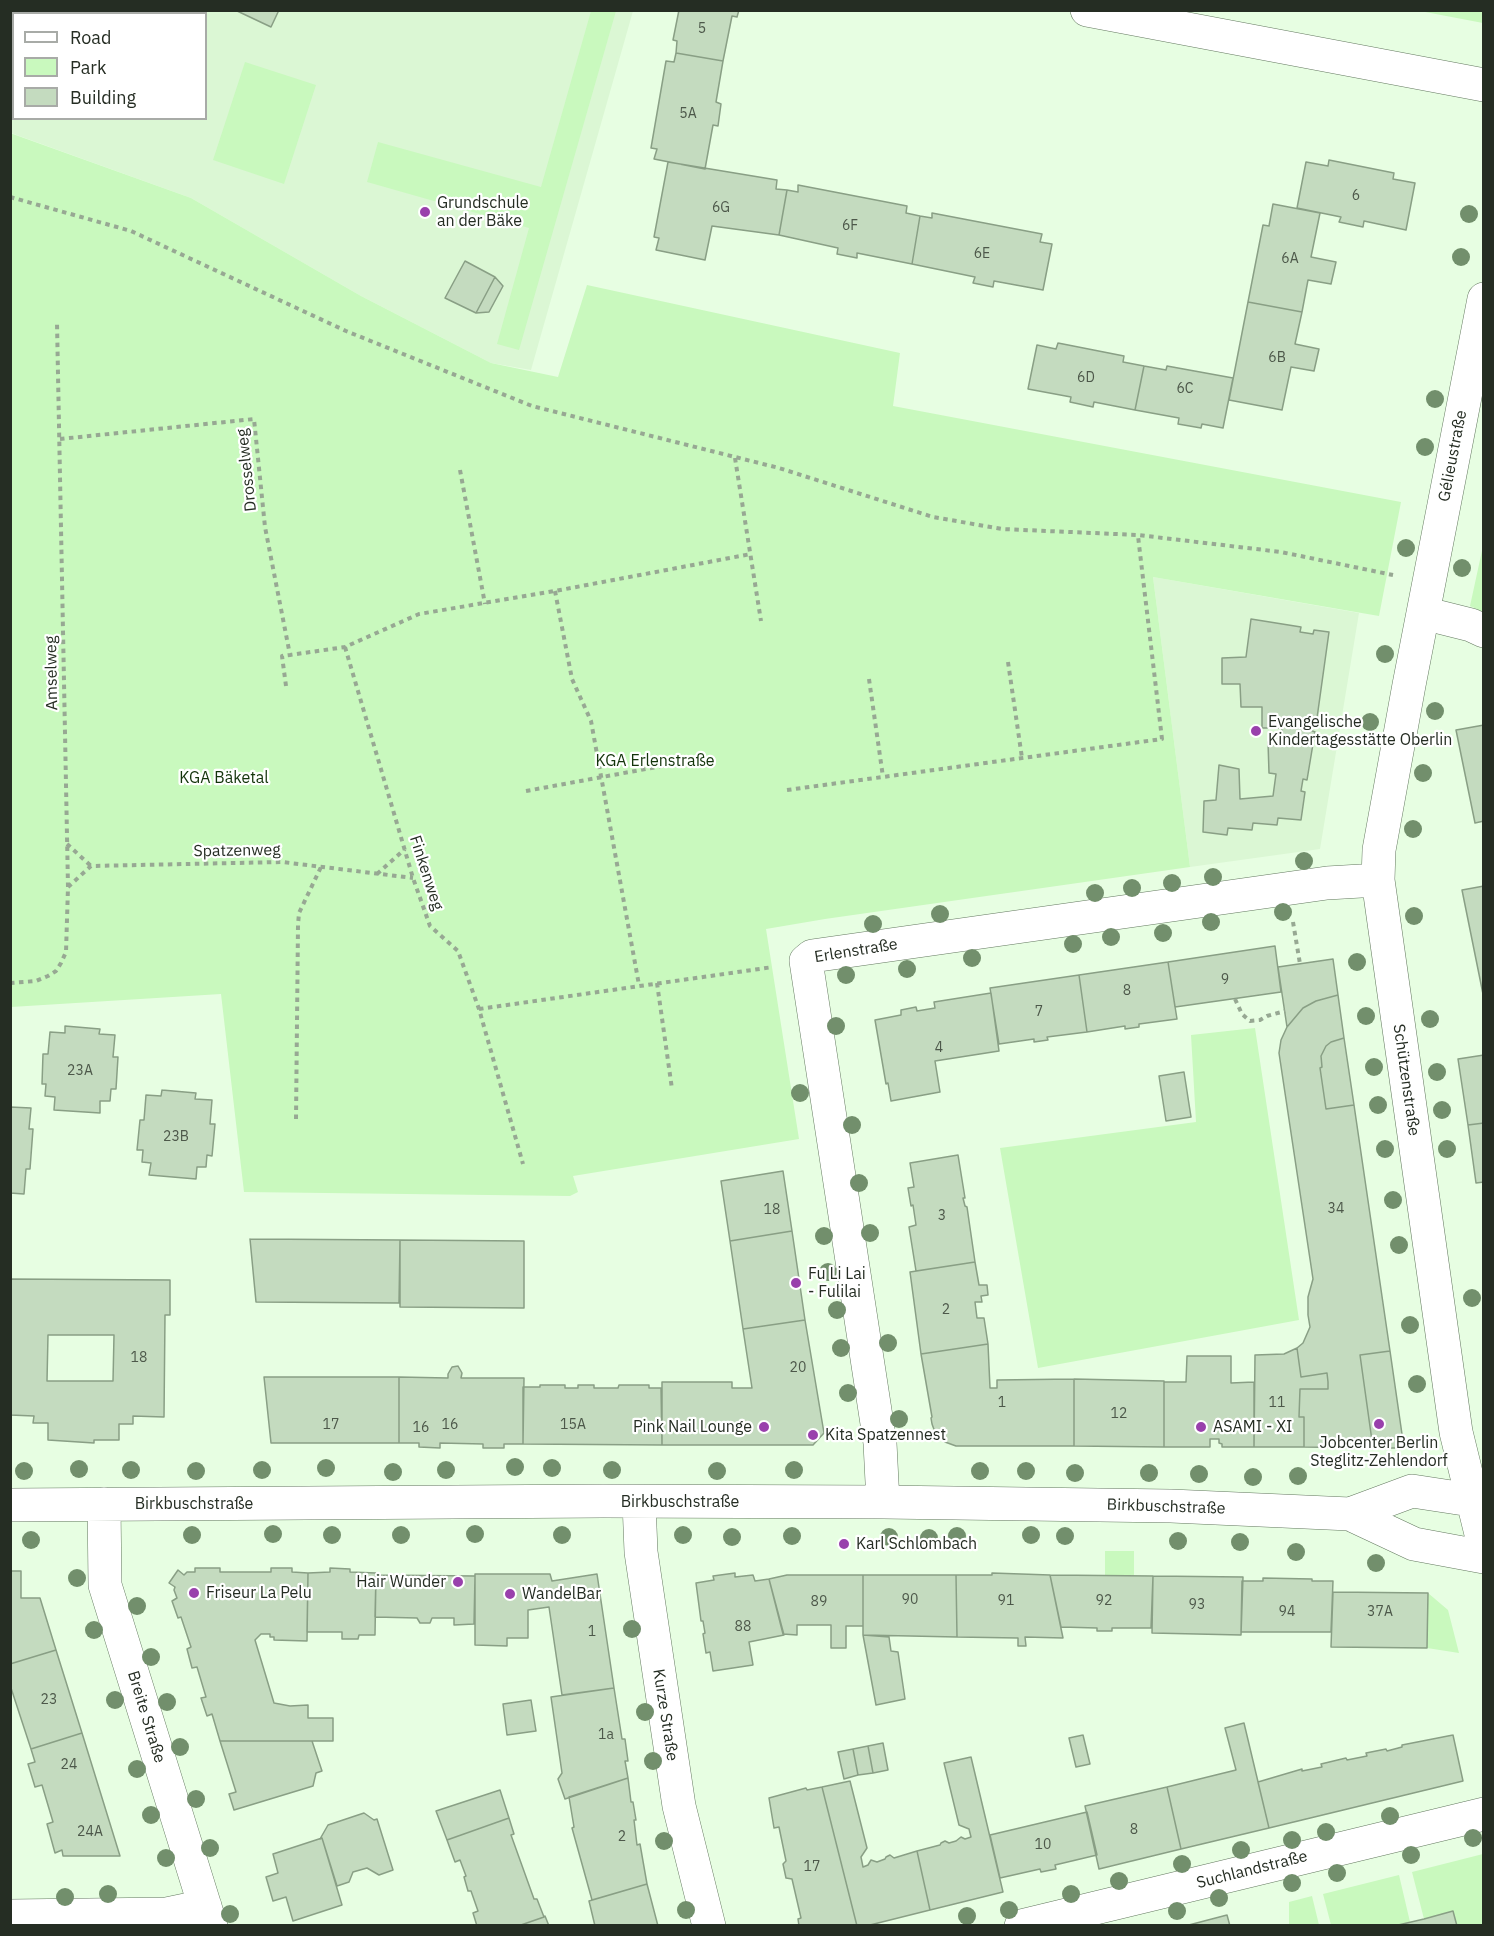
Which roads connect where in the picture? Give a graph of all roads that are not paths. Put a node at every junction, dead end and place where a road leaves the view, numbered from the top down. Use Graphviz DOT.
graph roads {
  1 [pos="1087,10"];
  2 [pos="1484,85"];
  3 [pos="1484,299"];
  4 [pos="1423,613"];
  5 [pos="1484,631"];
  6 [pos="1378,880"];
  7 [pos="1478,1501"];
  8 [pos="639,1502"];
  9 [pos="883,1502"];
  10 [pos="104,1504"];
  11 [pos="10,1505"];
  12 [pos="1350,1514"];
  13 [pos="1484,1546"];
  14 [pos="1484,1557"];
  15 [pos="1484,1814"];
  16 [pos="10,1916"];
  17 [pos="208,1916"];
  18 [pos="709,1926"];
  19 [pos="1022,1926"];
  1 -- 2 [label="street"];
  3 -- 4 [label="street, Gélieustraße"];
  4 -- 5 [label="street"];
  4 -- 6 [label="street, Schützenstraße"];
  6 -- 7 [label="street, Schützenstraße"];
  6 -- 9 [label="street, Erlenstraße"];
  7 -- 12 [label="street, Birkbuschstraße"];
  7 -- 13 [label="street, Schützenstraße"];
  8 -- 9 [label="street, Birkbuschstraße"];
  8 -- 10 [label="street, Birkbuschstraße"];
  8 -- 18 [label="street, Kurze Straße"];
  9 -- 12 [label="street, Birkbuschstraße"];
  10 -- 11 [label="street, Birkbuschstraße"];
  10 -- 17 [label="street, Breite Straße"];
  12 -- 14 [label="street, Birkbuschstraße"];
  15 -- 19 [label="street, Suchlandstraße"];
  16 -- 17 [label="street"];
}
